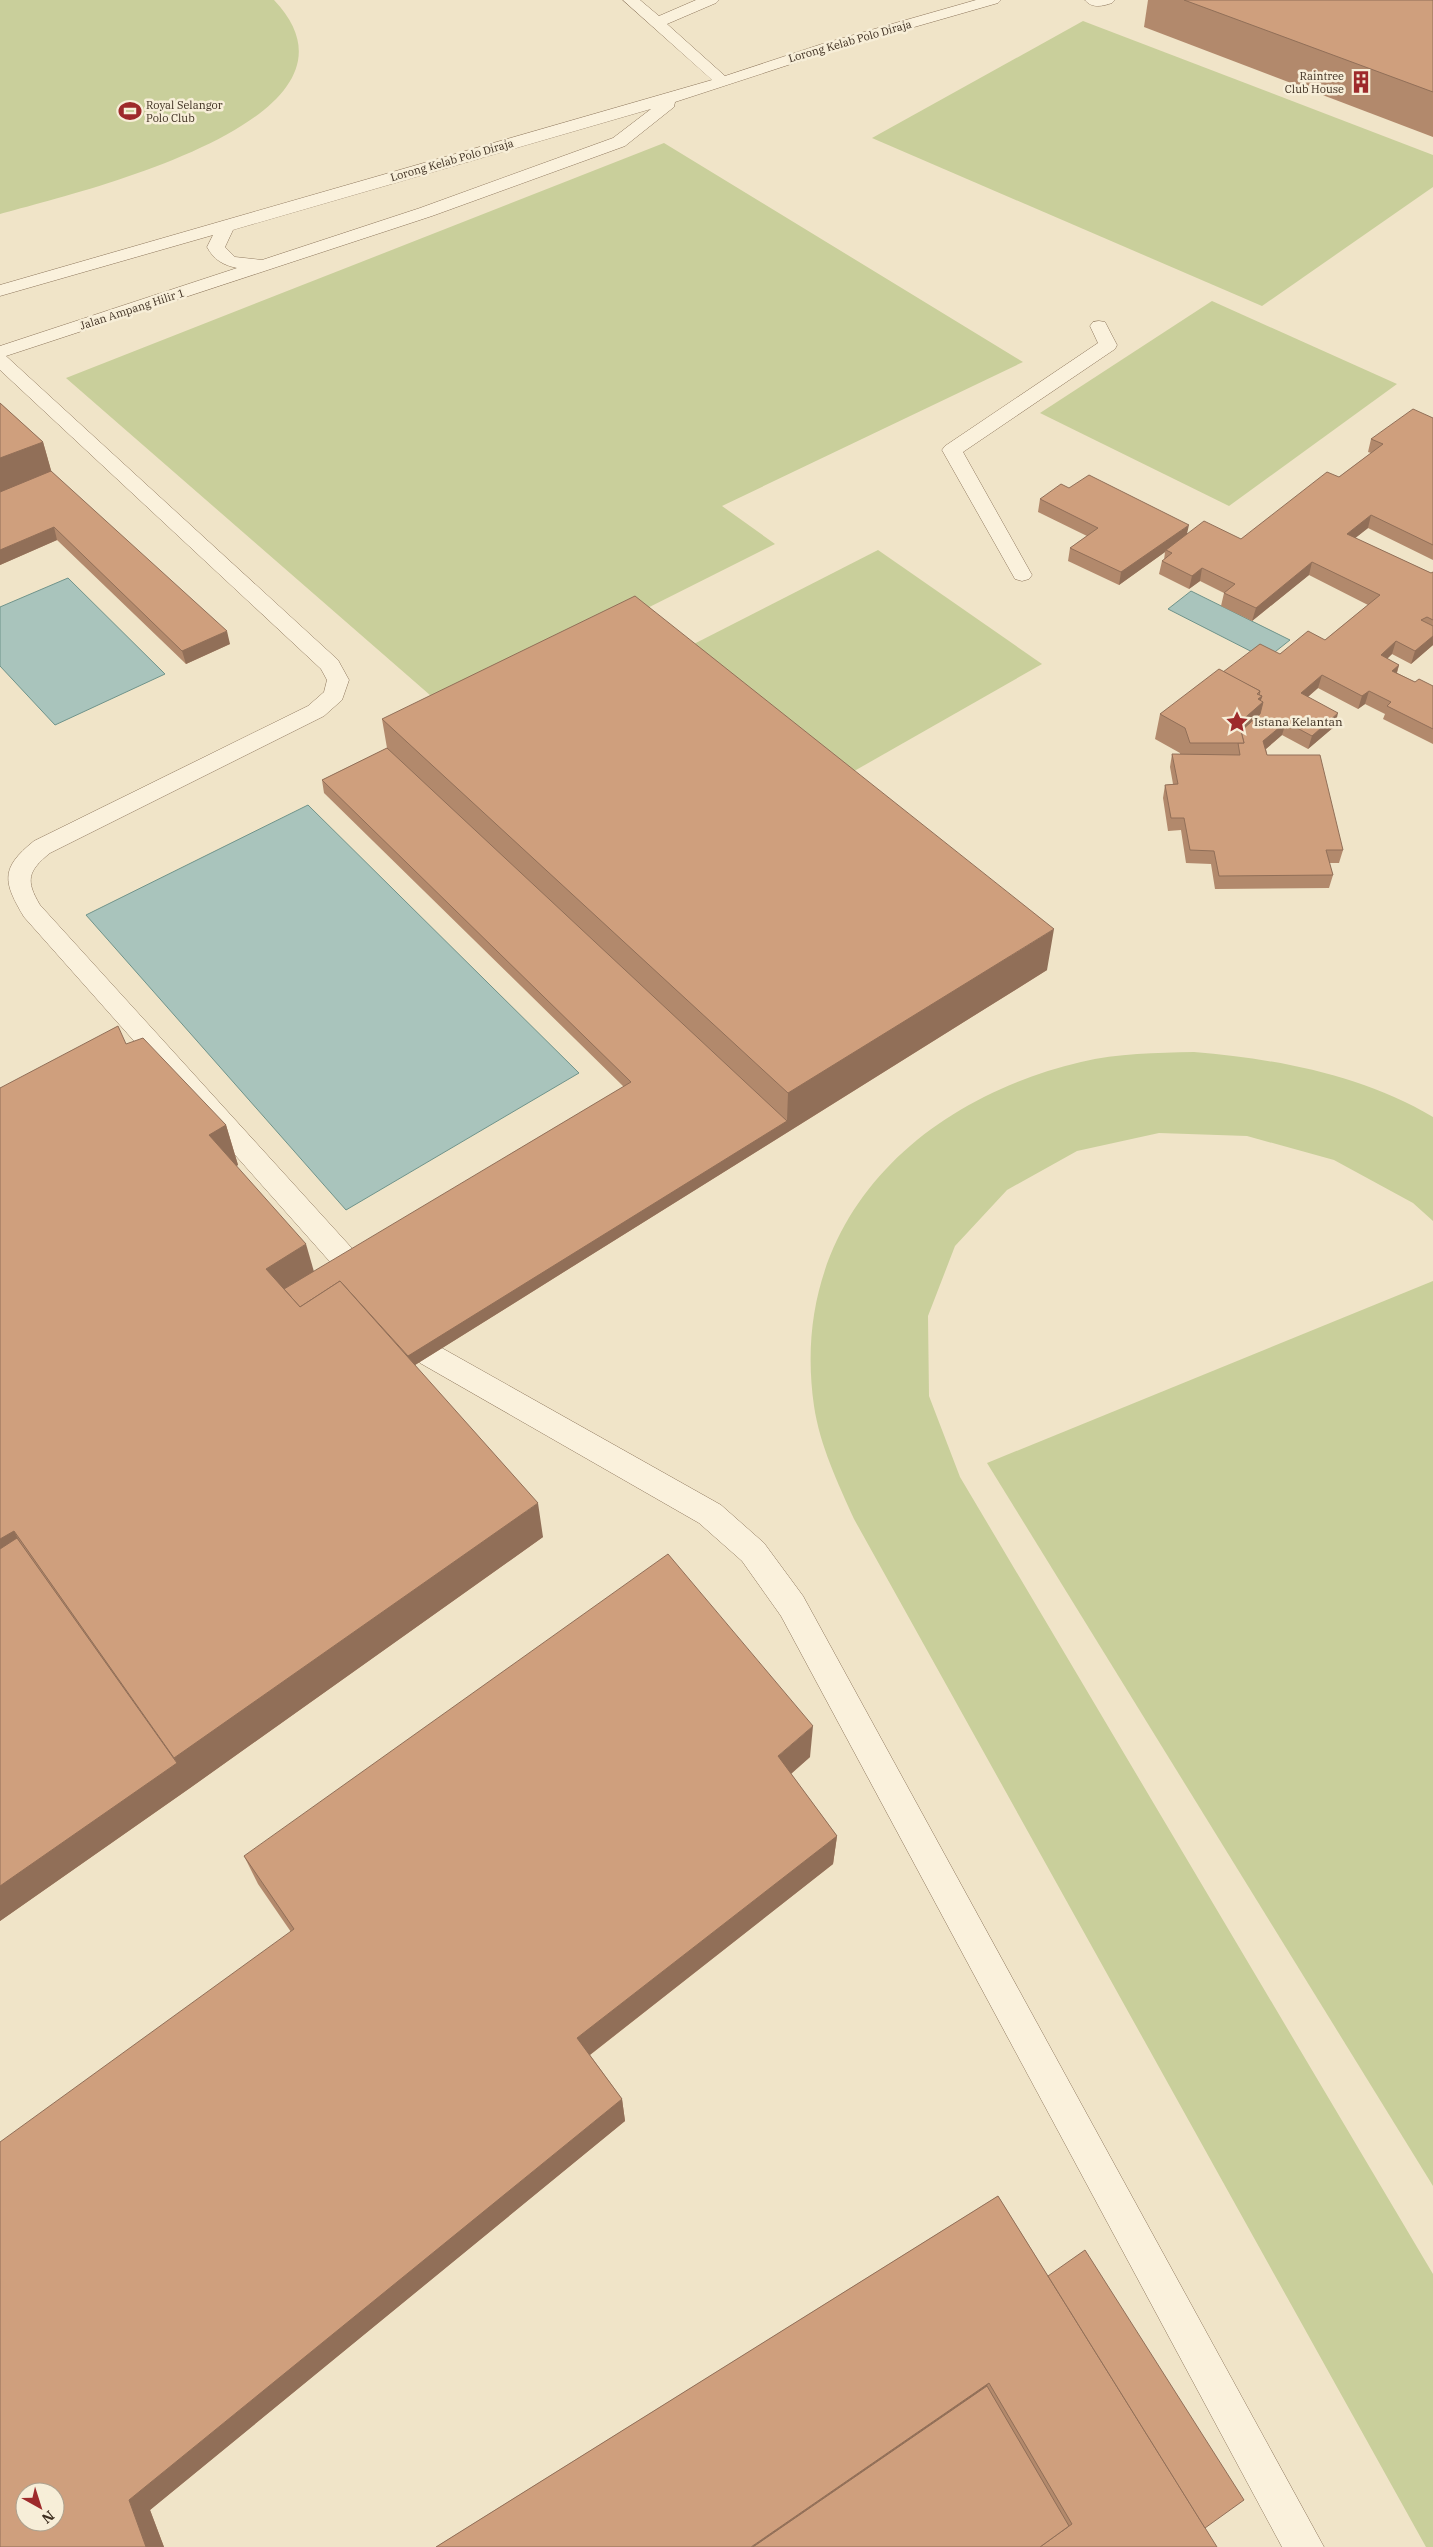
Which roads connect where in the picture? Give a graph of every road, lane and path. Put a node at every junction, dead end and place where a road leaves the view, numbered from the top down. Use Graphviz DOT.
graph roads {
  1 [pos="631,0"];
  2 [pos="710,0"];
  3 [pos="993,0"];
  4 [pos="1093,0"];
  5 [pos="1107,0"];
  6 [pos="657,23"];
  7 [pos="721,80"];
  8 [pos="679,96"];
  9 [pos="226,225"];
  10 [pos="264,266"];
  11 [pos="0,291"];
  12 [pos="1099,326"];
  13 [pos="0,352"];
  14 [pos="0,360"];
  15 [pos="1022,575"];
  16 [pos="349,1264"];
  17 [pos="430,1355"];
  18 [pos="1304,2547"];
  1 -- 6 [label="street"];
  2 -- 6 [label="street"];
  3 -- 7 [label="street, Lorong Kelab Polo Diraja"];
  4 -- 5 [label="street"];
  6 -- 7 [label="street"];
  7 -- 8 [label="street, Lorong Kelab Polo Diraja"];
  8 -- 9 [label="street, Lorong Kelab Polo Diraja"];
  8 -- 10 [label="street, Lorong Kelab Polo Diraja"];
  9 -- 10 [label="street"];
  9 -- 11 [label="street"];
  10 -- 13 [label="street, Jalan Ampang Hilir 1"];
  12 -- 15 [label="street"];
  14 -- 16 [label="street"];
  17 -- 18 [label="street"];
}
